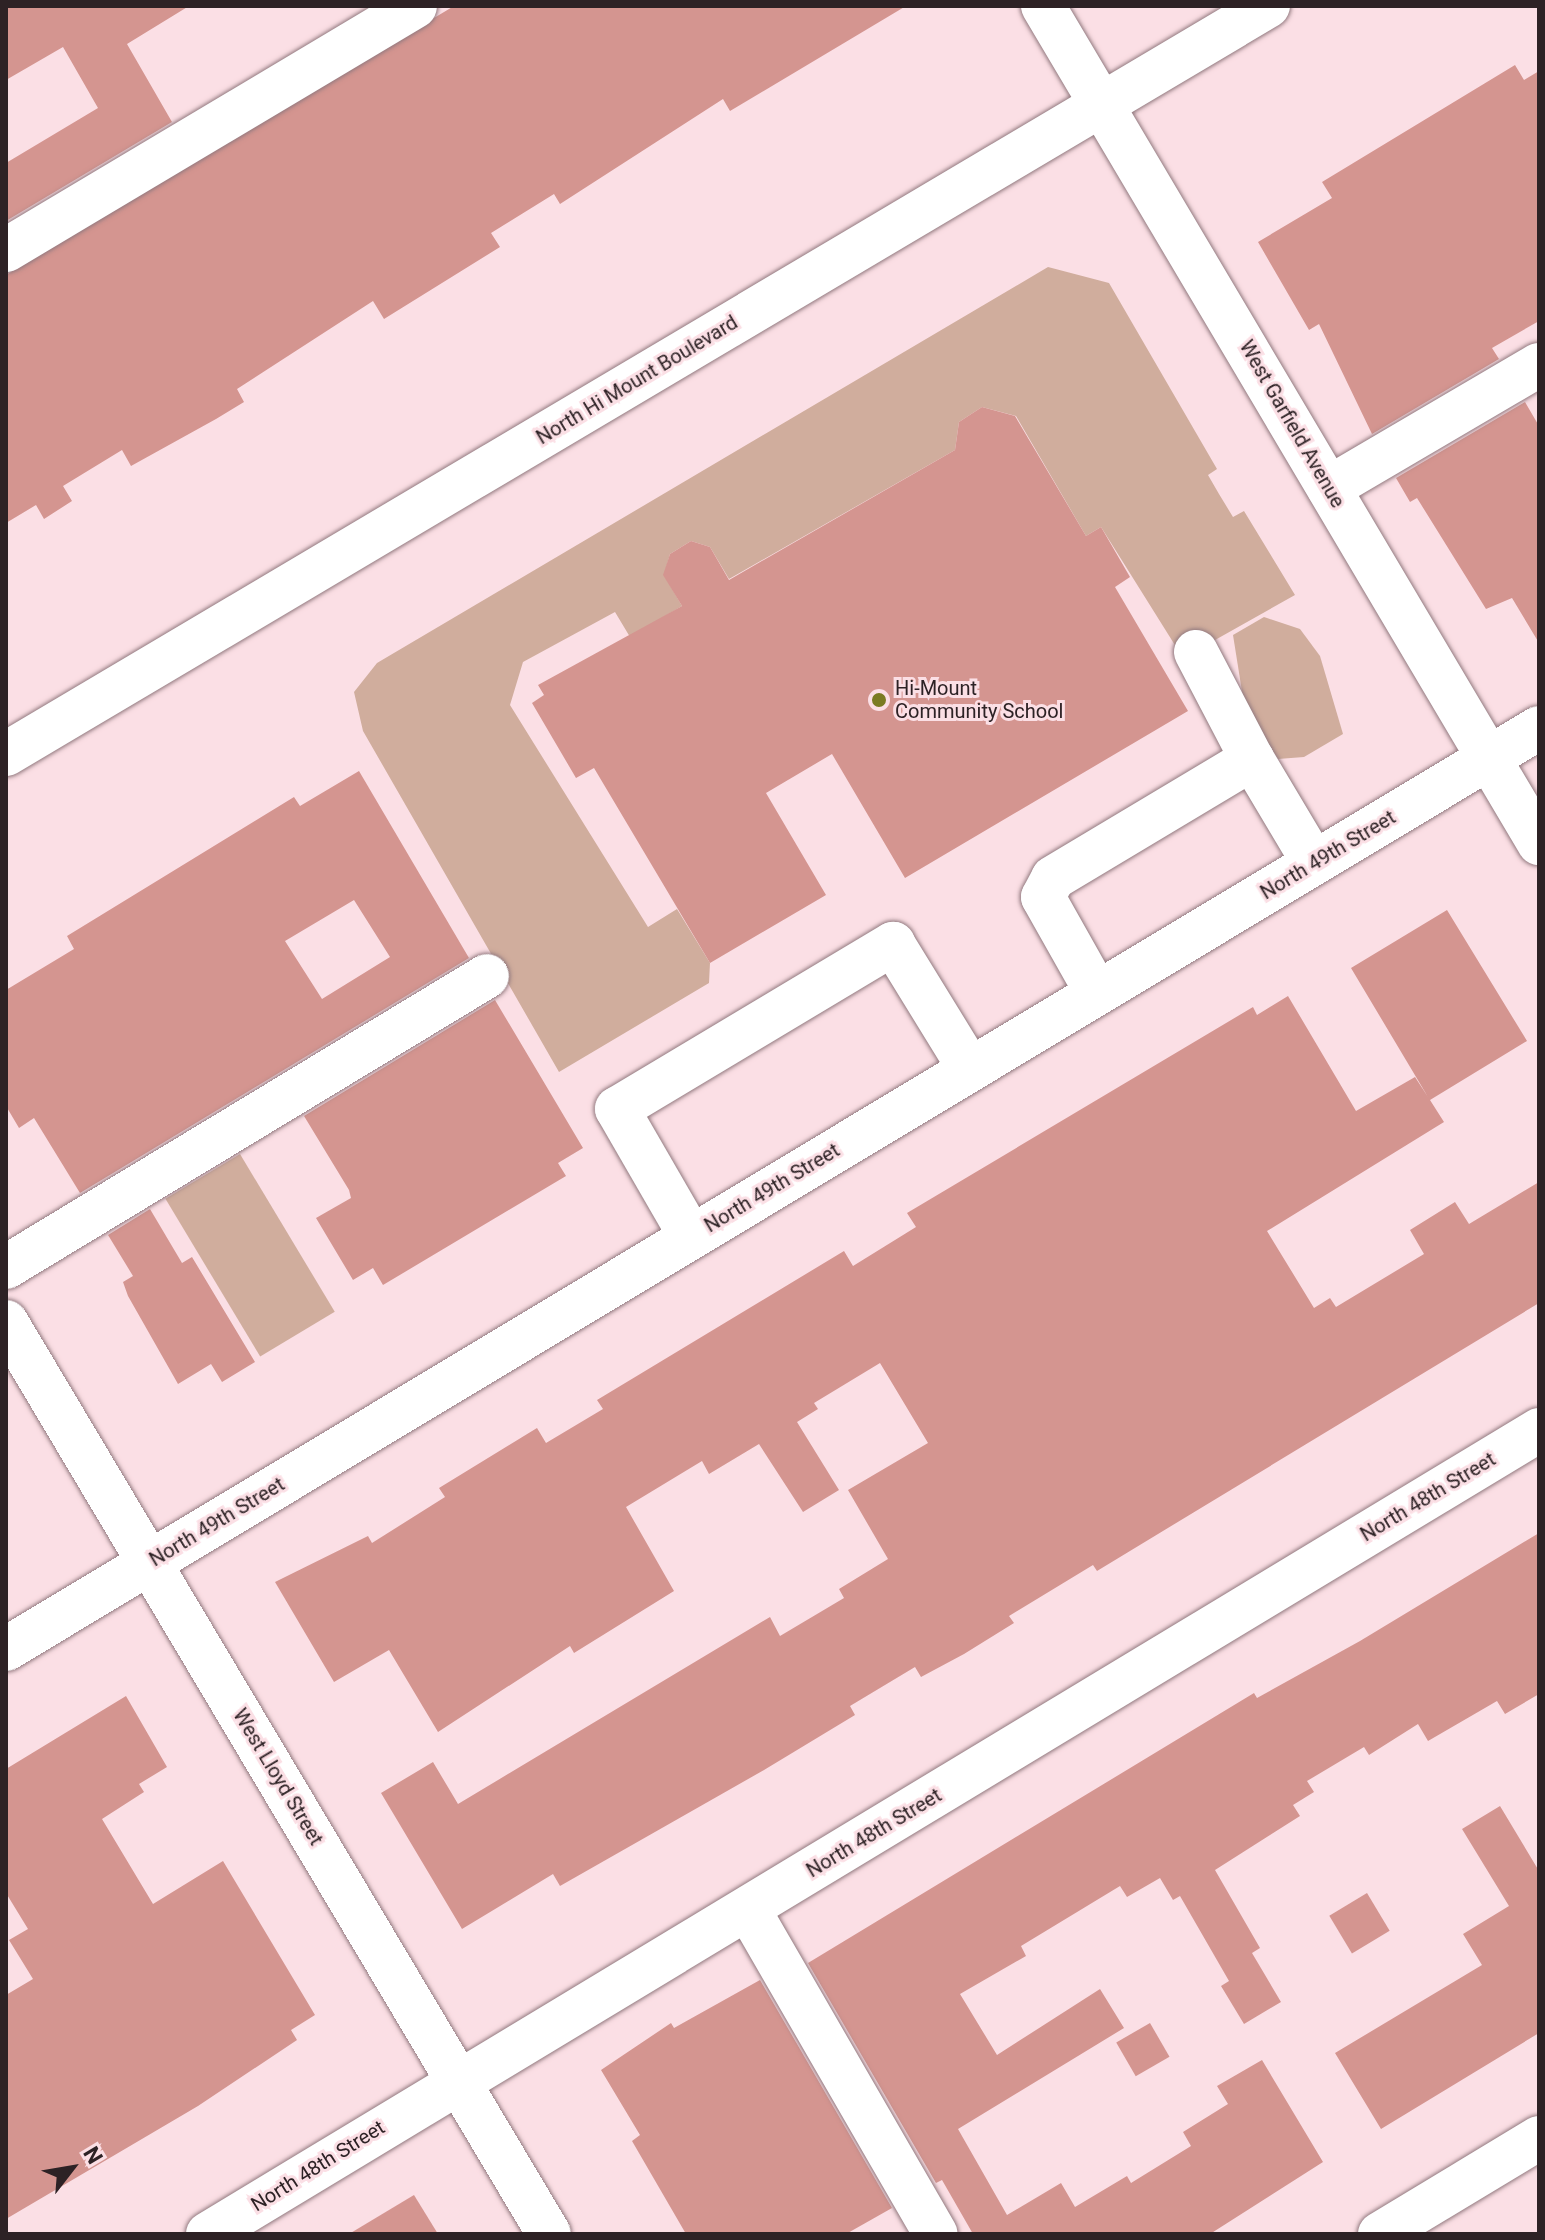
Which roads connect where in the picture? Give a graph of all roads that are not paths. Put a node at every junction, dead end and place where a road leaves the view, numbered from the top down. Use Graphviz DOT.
graph roads {
  1 [pos="415,6"];
  2 [pos="1043,6"];
  3 [pos="1268,6"];
  4 [pos="1104,105"];
  5 [pos="6,250"];
  6 [pos="1539,365"];
  7 [pos="1329,488"];
  8 [pos="1196,652"];
  9 [pos="1539,728"];
  10 [pos="6,754"];
  11 [pos="1252,759"];
  12 [pos="1489,760"];
  13 [pos="1539,843"];
  14 [pos="1314,863"];
  15 [pos="487,976"];
  16 [pos="1097,993"];
  17 [pos="970,1069"];
  18 [pos="691,1237"];
  19 [pos="6,1267"];
  20 [pos="6,1322"];
  21 [pos="1539,1430"];
  22 [pos="150,1562"];
  23 [pos="6,1649"];
  24 [pos="748,1909"];
  25 [pos="458,2080"];
  26 [pos="1539,2138"];
  27 [pos="208,2234"];
  28 [pos="549,2234"];
  29 [pos="936,2234"];
  30 [pos="1380,2234"];
  1 -- 5 [label="street"];
  2 -- 4 [label="street, West Garfield Avenue"];
  3 -- 4 [label="street, North Hi Mount Boulevard"];
  4 -- 7 [label="street, West Garfield Avenue"];
  4 -- 10 [label="street, North Hi Mount Boulevard"];
  6 -- 7 [label="street"];
  7 -- 12 [label="street, West Garfield Avenue"];
  8 -- 11 [label="street"];
  9 -- 12 [label="street, North 49th Street"];
  11 -- 14 [label="street"];
  11 -- 16 [label="street"];
  12 -- 13 [label="street, West Garfield Avenue"];
  12 -- 14 [label="street, North 49th Street"];
  14 -- 16 [label="street, North 49th Street"];
  15 -- 19 [label="street"];
  16 -- 17 [label="street, North 49th Street"];
  17 -- 18 [label="street, North 49th Street"];
  17 -- 18 [label="street"];
  18 -- 22 [label="street, North 49th Street"];
  20 -- 22 [label="street, West Lloyd Street"];
  21 -- 24 [label="street, North 48th Street"];
  22 -- 23 [label="street, North 49th Street"];
  22 -- 25 [label="street, West Lloyd Street"];
  24 -- 25 [label="street, North 48th Street"];
  24 -- 29 [label="street"];
  25 -- 27 [label="street, North 48th Street"];
  25 -- 28 [label="street, West Lloyd Street"];
  26 -- 30 [label="street"];
}
